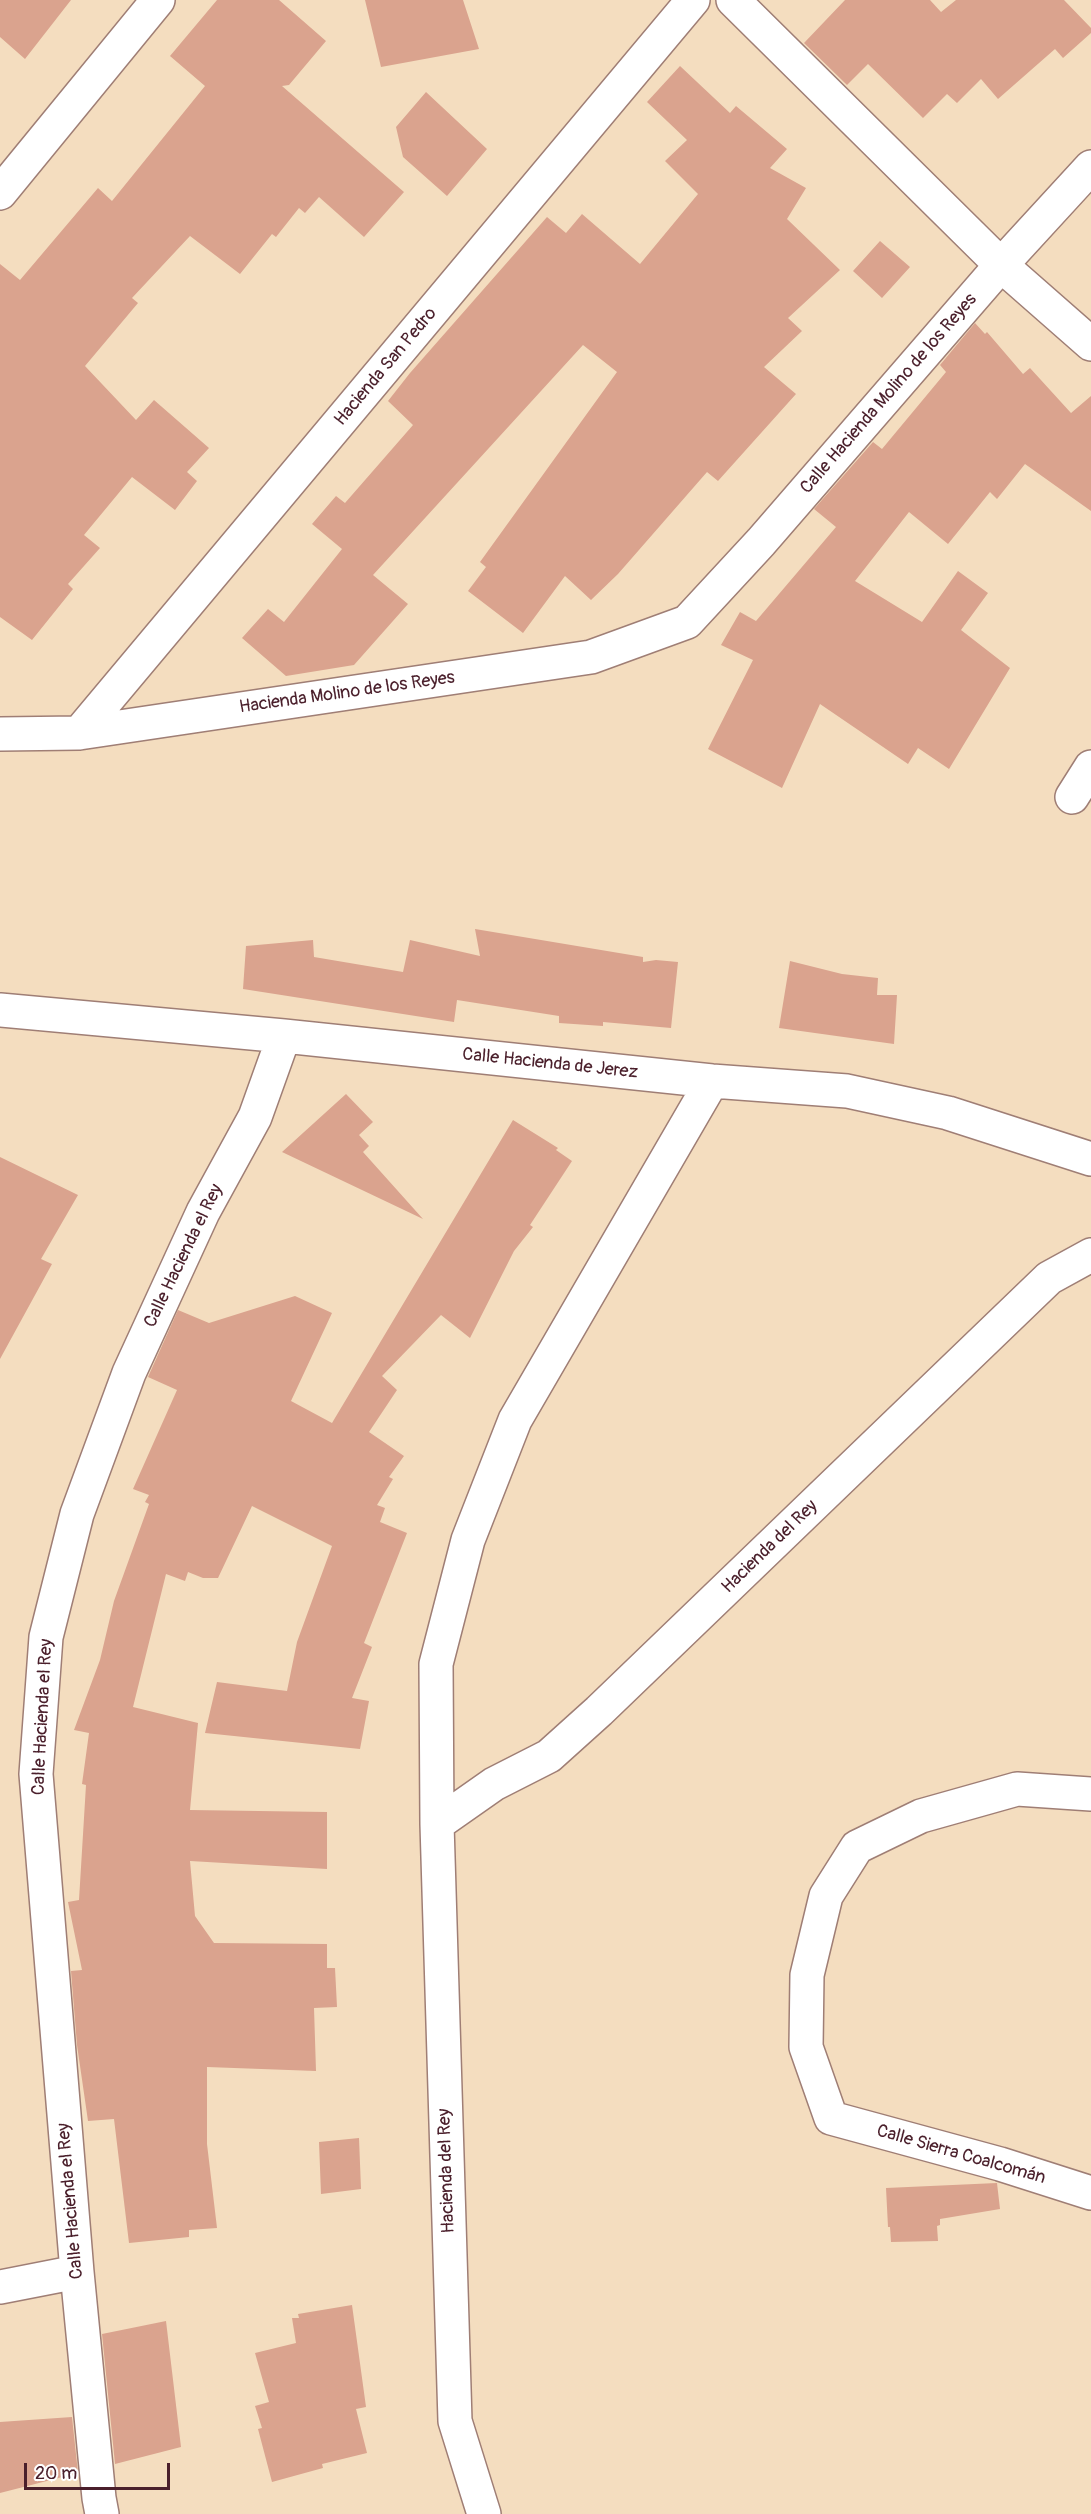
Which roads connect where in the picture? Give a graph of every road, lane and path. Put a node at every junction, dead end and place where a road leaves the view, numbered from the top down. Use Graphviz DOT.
graph roads {
  1 [pos="158,0"];
  2 [pos="693,0"];
  3 [pos="733,0"];
  4 [pos="1091,167"];
  5 [pos="0,193"];
  6 [pos="1001,264"];
  7 [pos="1091,344"];
  8 [pos="687,622"];
  9 [pos="79,733"];
  10 [pos="0,734"];
  11 [pos="1091,767"];
  12 [pos="1072,797"];
  13 [pos="0,1010"];
  14 [pos="284,1036"];
  15 [pos="712,1081"];
  16 [pos="1091,1159"];
  17 [pos="1091,1255"];
  18 [pos="1091,1794"];
  19 [pos="437,1824"];
  20 [pos="1091,2193"];
  21 [pos="77,2272"];
  22 [pos="0,2287"];
  23 [pos="102,2514"];
  24 [pos="484,2514"];
  1 -- 5 [label="street"];
  2 -- 9 [label="street, Hacienda San Pedro"];
  3 -- 6 [label="street"];
  4 -- 6 [label="street, Calle Hacienda Molino de los Reyes"];
  6 -- 7 [label="street"];
  6 -- 8 [label="street, Calle Hacienda Molino de los Reyes"];
  8 -- 9 [label="street, Hacienda Molino de los Reyes"];
  9 -- 10 [label="street, Hacienda Molino de los Reyes"];
  11 -- 12 [label="street"];
  13 -- 14 [label="street, Calle Hacienda de Jerez"];
  14 -- 15 [label="street, Calle Hacienda de Jerez"];
  14 -- 21 [label="street, Calle Hacienda el Rey"];
  15 -- 16 [label="street, Calle Hacienda de Jerez"];
  15 -- 19 [label="street, Hacienda del Rey"];
  17 -- 19 [label="street, Hacienda del Rey"];
  18 -- 20 [label="street, Calle Sierra Coalcomán"];
  19 -- 24 [label="street, Hacienda del Rey"];
  21 -- 22 [label="street"];
  21 -- 23 [label="street, Calle Hacienda el Rey"];
}
